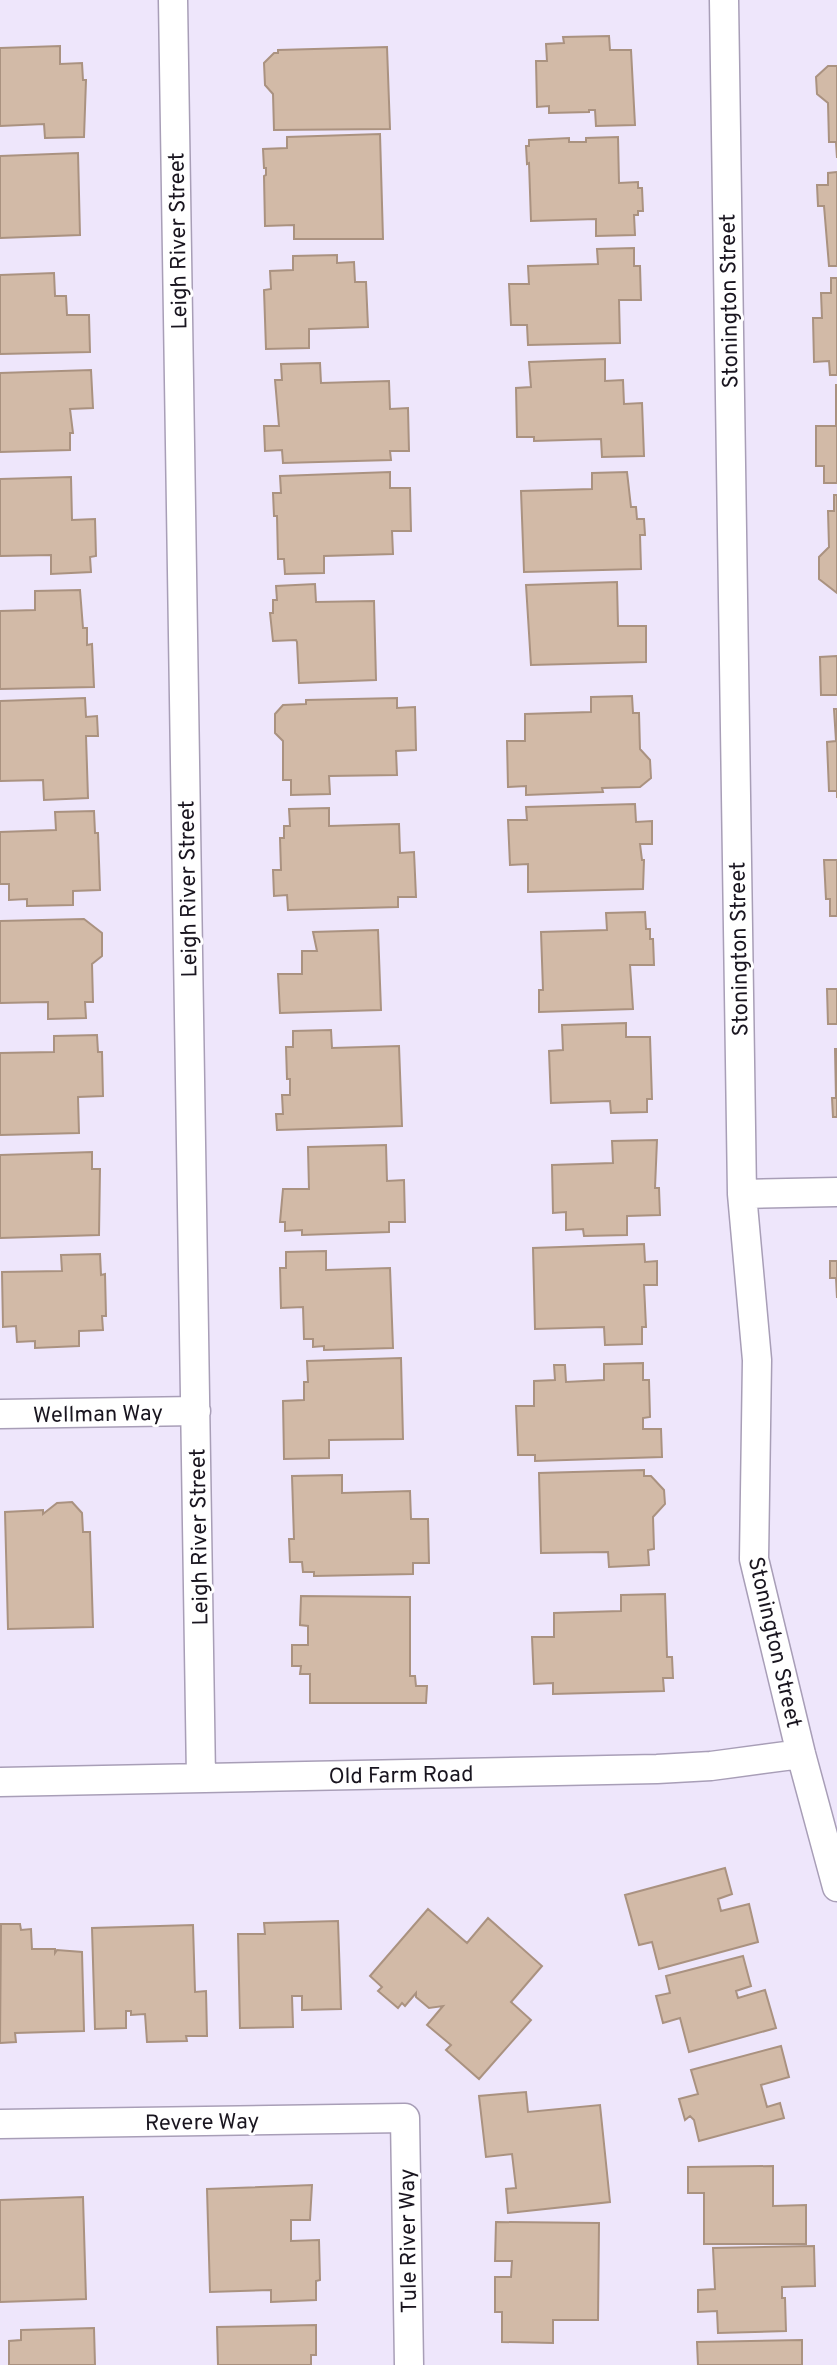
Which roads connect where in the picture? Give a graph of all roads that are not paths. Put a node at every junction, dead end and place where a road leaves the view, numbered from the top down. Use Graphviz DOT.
graph roads {
  1 [pos="173,0"];
  2 [pos="724,0"];
  3 [pos="837,1192"];
  4 [pos="742,1194"];
  5 [pos="196,1411"];
  6 [pos="0,1414"];
  7 [pos="801,1754"];
  8 [pos="201,1778"];
  9 [pos="0,1782"];
  10 [pos="837,1887"];
  11 [pos="405,2118"];
  12 [pos="0,2124"];
  13 [pos="409,2365"];
  1 -- 5 [label="street, Leigh River Street"];
  2 -- 4 [label="street, Stonington Street"];
  3 -- 4 [label="street"];
  4 -- 7 [label="street, Stonington Street"];
  5 -- 6 [label="street, Wellman Way"];
  5 -- 8 [label="street, Leigh River Street"];
  7 -- 8 [label="street, Old Farm Road"];
  7 -- 10 [label="street, Stonington Street"];
  8 -- 9 [label="street, Old Farm Road"];
  11 -- 12 [label="street, Revere Way"];
  11 -- 13 [label="street, Tule River Way"];
}
